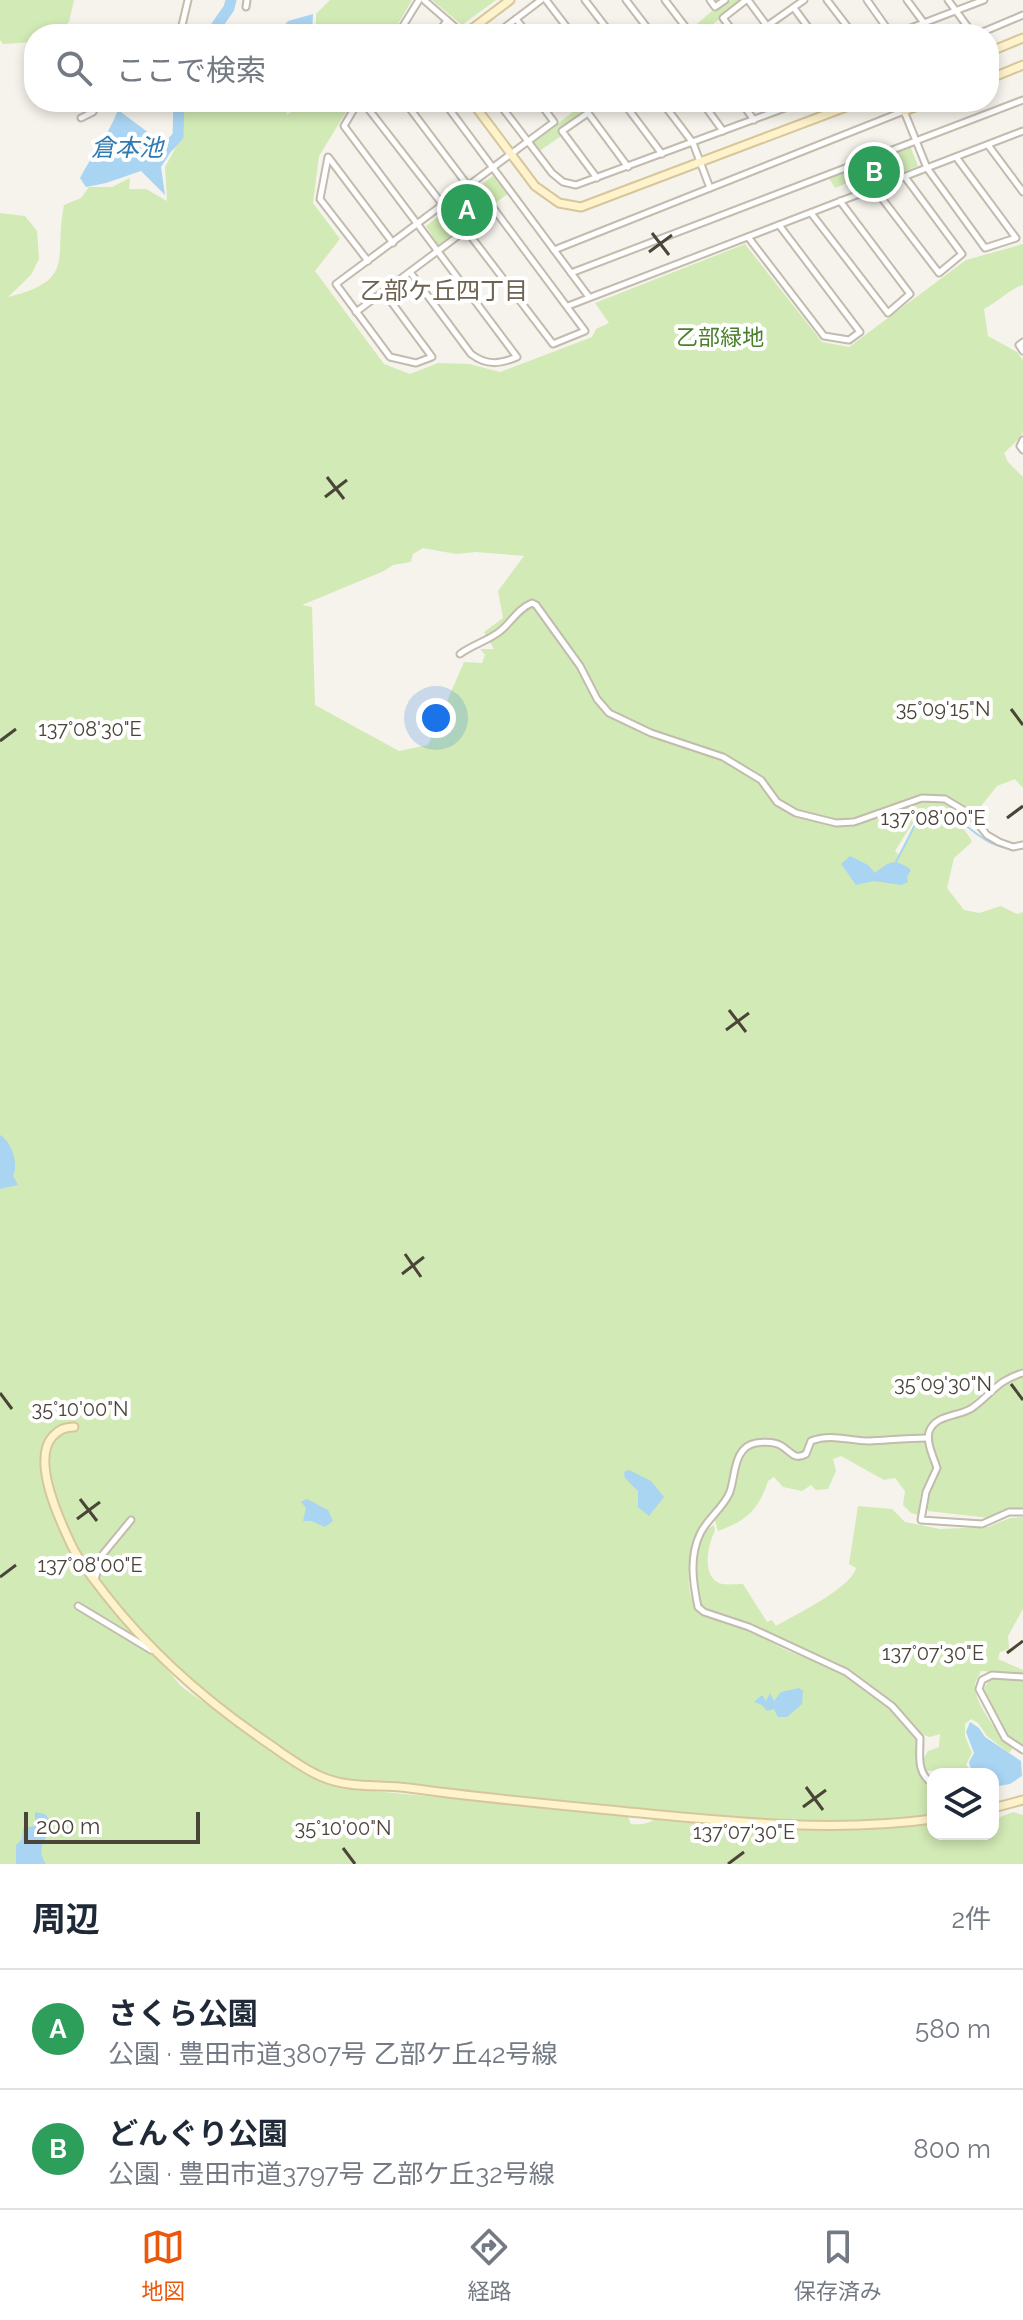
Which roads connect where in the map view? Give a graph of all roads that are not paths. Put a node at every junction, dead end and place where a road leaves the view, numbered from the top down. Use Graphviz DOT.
graph roads {
  1 [pos="188,0"];
  2 [pos="422,0"];
  3 [pos="510,0"];
  4 [pos="544,0"];
  5 [pos="585,0"];
  6 [pos="626,0"];
  7 [pos="665,0"];
  8 [pos="710,0"];
  9 [pos="725,0"];
  10 [pos="747,0"];
  11 [pos="804,0"];
  12 [pos="827,0"];
  13 [pos="867,0"];
  14 [pos="907,0"];
  15 [pos="948,0"];
  16 [pos="984,0"];
  17 [pos="794,8"];
  18 [pos="956,11"];
  19 [pos="1023,15"];
  20 [pos="516,19"];
  21 [pos="447,20"];
  22 [pos="924,23"];
  23 [pos="182,24"];
  24 [pos="405,24"];
  25 [pos="444,24"];
  26 [pos="452,24"];
  27 [pos="478,24"];
  28 [pos="509,24"];
  29 [pos="520,24"];
  30 [pos="564,24"];
  31 [pos="603,24"];
  32 [pos="644,24"];
  33 [pos="683,24"];
  34 [pos="728,24"];
  35 [pos="765,24"];
  36 [pos="770,24"];
  37 [pos="806,24"];
  38 [pos="845,24"];
  39 [pos="885,24"];
  40 [pos="967,24"];
  41 [pos="999,25"];
  42 [pos="1023,38"];
  43 [pos="999,48"];
  44 [pos="1023,65"];
  45 [pos="999,75"];
  46 [pos="1023,100"];
  47 [pos="999,109"];
  48 [pos="93,112"];
  49 [pos="354,112"];
  50 [pos="369,112"];
  51 [pos="413,112"];
  52 [pos="452,112"];
  53 [pos="479,112"];
  54 [pos="506,112"];
  55 [pos="546,112"];
  56 [pos="630,112"];
  57 [pos="670,112"];
  58 [pos="709,112"];
  59 [pos="748,112"];
  60 [pos="770,112"];
  61 [pos="832,112"];
  62 [pos="901,112"];
  63 [pos="904,112"];
  64 [pos="992,112"];
  65 [pos="81,118"];
  66 [pos="754,120"];
  67 [pos="723,131"];
  68 [pos="1022,134"];
  69 [pos="916,141"];
  70 [pos="528,142"];
  71 [pos="693,143"];
  72 [pos="988,145"];
  73 [pos="662,154"];
  74 [pos="956,157"];
  75 [pos="513,158"];
  76 [pos="701,163"];
  77 [pos="628,167"];
  78 [pos="494,168"];
  79 [pos="927,168"];
  80 [pos="905,177"];
  81 [pos="597,178"];
  82 [pos="469,187"];
  83 [pos="710,188"];
  84 [pos="874,188"];
  85 [pos="1023,192"];
  86 [pos="840,201"];
  87 [pos="443,205"];
  88 [pos="811,213"];
  89 [pos="418,224"];
  90 [pos="779,225"];
  91 [pos="466,230"];
  92 [pos="748,237"];
  93 [pos="393,243"];
  94 [pos="554,250"];
  95 [pos="438,251"];
  96 [pos="368,261"];
  97 [pos="410,272"];
  98 [pos="571,273"];
  99 [pos="384,292"];
  100 [pos="589,297"];
  101 [pos="568,306"];
  102 [pos="356,312"];
  103 [pos="1023,342"];
  104 [pos="1023,351"];
  105 [pos="1023,440"];
  106 [pos="1023,450"];
  107 [pos="460,654"];
  108 [pos="1023,845"];
  109 [pos="1023,1373"];
  110 [pos="74,1427"];
  111 [pos="928,1438"];
  112 [pos="1023,1512"];
  113 [pos="131,1520"];
  114 [pos="95,1580"];
  115 [pos="78,1606"];
  116 [pos="156,1652"];
  117 [pos="1023,1677"];
  118 [pos="1023,1750"];
  119 [pos="927,1780"];
  120 [pos="1023,1800"];
  121 [pos="999,1806"];
  122 [pos="927,1819"];
  1 -- 23 [label="street"];
  2 -- 21 [label="street"];
  2 -- 24 [label="street"];
  3 -- 27 [label="street"];
  4 -- 20 [label="street"];
  4 -- 30 [label="street"];
  5 -- 31 [label="street"];
  6 -- 32 [label="street"];
  7 -- 33 [label="street"];
  8 -- 9 [label="street"];
  10 -- 34 [label="street"];
  10 -- 35 [label="street"];
  11 -- 17 [label="street"];
  12 -- 38 [label="street"];
  13 -- 39 [label="street"];
  14 -- 22 [label="street"];
  15 -- 18 [label="street"];
  16 -- 18 [label="street"];
  17 -- 36 [label="street"];
  17 -- 37 [label="street"];
  18 -- 22 [label="street"];
  18 -- 40 [label="street"];
  19 -- 41 [label="street"];
  20 -- 28 [label="street"];
  20 -- 29 [label="street"];
  21 -- 25 [label="street"];
  21 -- 26 [label="street"];
  42 -- 43 [label="street"];
  44 -- 45 [label="street"];
  46 -- 47 [label="street"];
  48 -- 65 [label="street"];
  49 -- 89 [label="street"];
  50 -- 87 [label="street"];
  51 -- 82 [label="street"];
  52 -- 78 [label="street"];
  53 -- 75 [label="street"];
  54 -- 70 [label="street"];
  55 -- 70 [label="street"];
  56 -- 73 [label="street"];
  57 -- 71 [label="street"];
  58 -- 67 [label="street"];
  59 -- 66 [label="street"];
  60 -- 66 [label="street"];
  61 -- 76 [label="street"];
  62 -- 83 [label="street"];
  63 -- 69 [label="street"];
  64 -- 69 [label="street"];
  66 -- 67 [label="street"];
  67 -- 71 [label="street"];
  68 -- 72 [label="street"];
  69 -- 79 [label="street"];
  69 -- 98 [label="street"];
  70 -- 75 [label="street"];
  70 -- 81 [label="street"];
  71 -- 73 [label="street"];
  71 -- 76 [label="street"];
  72 -- 74 [label="street"];
  72 -- 85 [label="street"];
  73 -- 77 [label="street"];
  74 -- 79 [label="street"];
  74 -- 79 [label="street"];
  75 -- 76 [label="street"];
  75 -- 78 [label="street"];
  76 -- 83 [label="street"];
  77 -- 81 [label="street"];
  77 -- 81 [label="street"];
  78 -- 82 [label="street"];
  78 -- 94 [label="street"];
  79 -- 80 [label="street"];
  80 -- 84 [label="street"];
  80 -- 84 [label="street"];
  82 -- 87 [label="street"];
  83 -- 94 [label="street"];
  84 -- 86 [label="street"];
  86 -- 88 [label="street"];
  86 -- 88 [label="street"];
  87 -- 89 [label="street"];
  88 -- 90 [label="street"];
  89 -- 93 [label="street"];
  89 -- 95 [label="street"];
  90 -- 92 [label="street"];
  90 -- 92 [label="street"];
  91 -- 95 [label="street"];
  91 -- 101 [label="street"];
  91 -- 101 [label="street"];
  92 -- 100 [label="street"];
  93 -- 96 [label="street"];
  93 -- 96 [label="street"];
  94 -- 98 [label="street"];
  95 -- 97 [label="street"];
  95 -- 97 [label="street"];
  96 -- 102 [label="street"];
  97 -- 99 [label="street"];
  98 -- 100 [label="street"];
  99 -- 102 [label="street"];
  99 -- 102 [label="street"];
  100 -- 101 [label="street"];
  103 -- 104 [label="street"];
  105 -- 106 [label="street"];
  107 -- 108 [label="street"];
  109 -- 111 [label="street"];
  110 -- 114 [label="street"];
  111 -- 112 [label="street"];
  111 -- 119 [label="street"];
  113 -- 114 [label="street"];
  114 -- 116 [label="street"];
  115 -- 116 [label="street"];
  116 -- 122 [label="street"];
  117 -- 118 [label="street"];
  120 -- 121 [label="street"];
}
